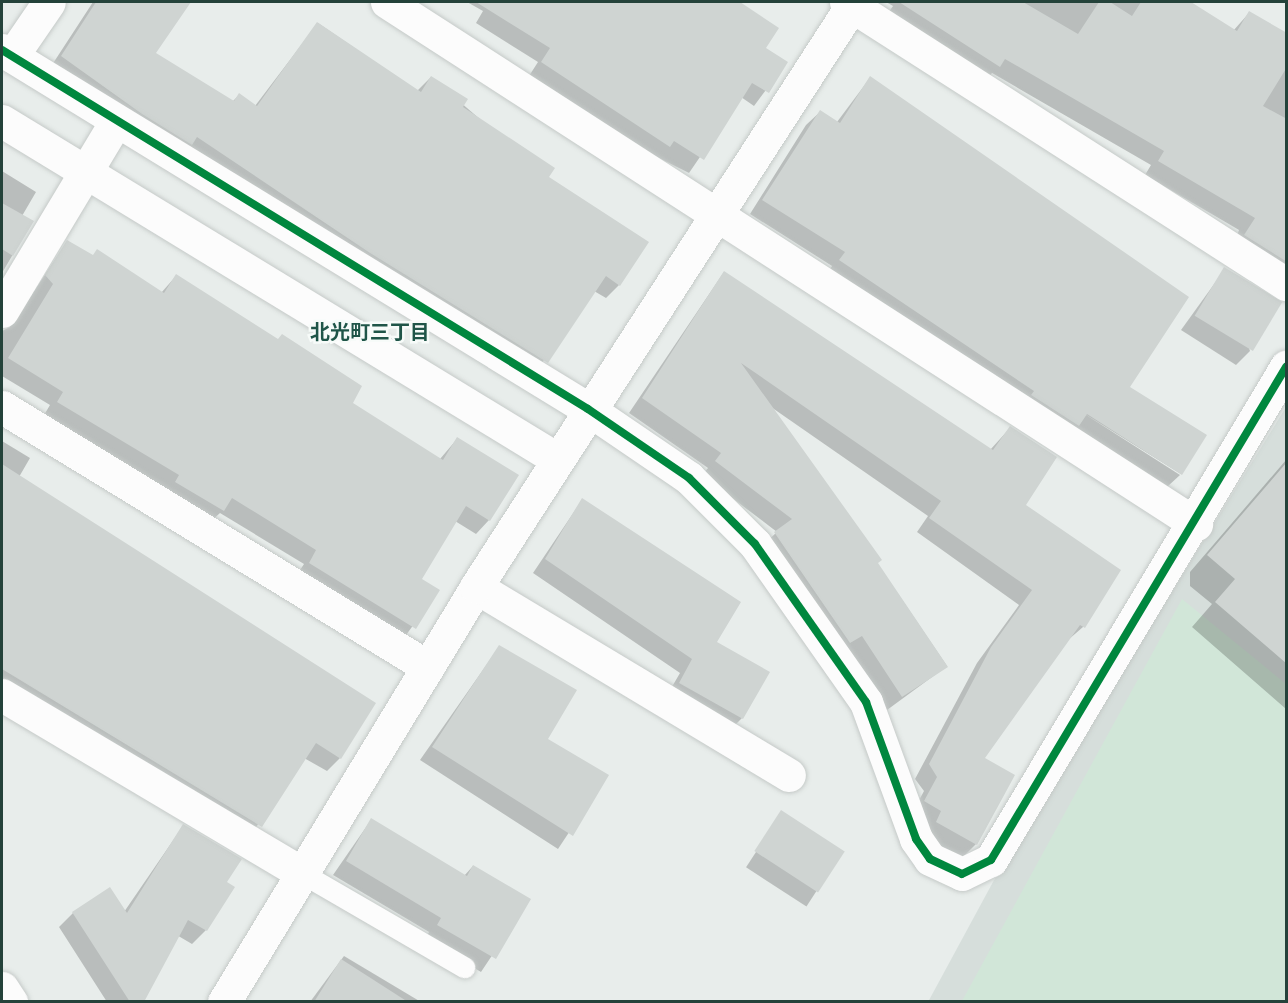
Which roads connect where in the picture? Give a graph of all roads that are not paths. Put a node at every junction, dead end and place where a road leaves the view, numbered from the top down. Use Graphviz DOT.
graph roads {
  1 [pos="49,2"];
  2 [pos="387,2"];
  3 [pos="850,3"];
  4 [pos="7,53"];
  5 [pos="2,121"];
  6 [pos="115,123"];
  7 [pos="85,172"];
  8 [pos="716,214"];
  9 [pos="1287,284"];
  10 [pos="2,311"];
  11 [pos="1287,367"];
  12 [pos="2,407"];
  13 [pos="588,409"];
  14 [pos="557,459"];
  15 [pos="1196,524"];
  16 [pos="476,587"];
  17 [pos="428,667"];
  18 [pos="2,695"];
  19 [pos="789,775"];
  20 [pos="300,872"];
  21 [pos="464,968"];
  22 [pos="2,988"];
  23 [pos="11,1002"];
  24 [pos="225,1002"];
  1 -- 4 [label="street"];
  2 -- 8 [label="street"];
  3 -- 8 [label="street"];
  3 -- 9 [label="street"];
  4 -- 6 [label="street"];
  5 -- 7 [label="street"];
  6 -- 7 [label="street"];
  6 -- 13 [label="street"];
  7 -- 10 [label="street"];
  7 -- 14 [label="street"];
  8 -- 13 [label="street"];
  8 -- 15 [label="street"];
  11 -- 15 [label="street"];
  12 -- 17 [label="street"];
  13 -- 14 [label="street"];
  13 -- 15 [label="street"];
  14 -- 16 [label="street"];
  16 -- 17 [label="street"];
  16 -- 19 [label="street"];
  17 -- 20 [label="street"];
  18 -- 20 [label="street"];
  20 -- 21 [label="lane"];
  20 -- 24 [label="street"];
  22 -- 23 [label="street"];
}
